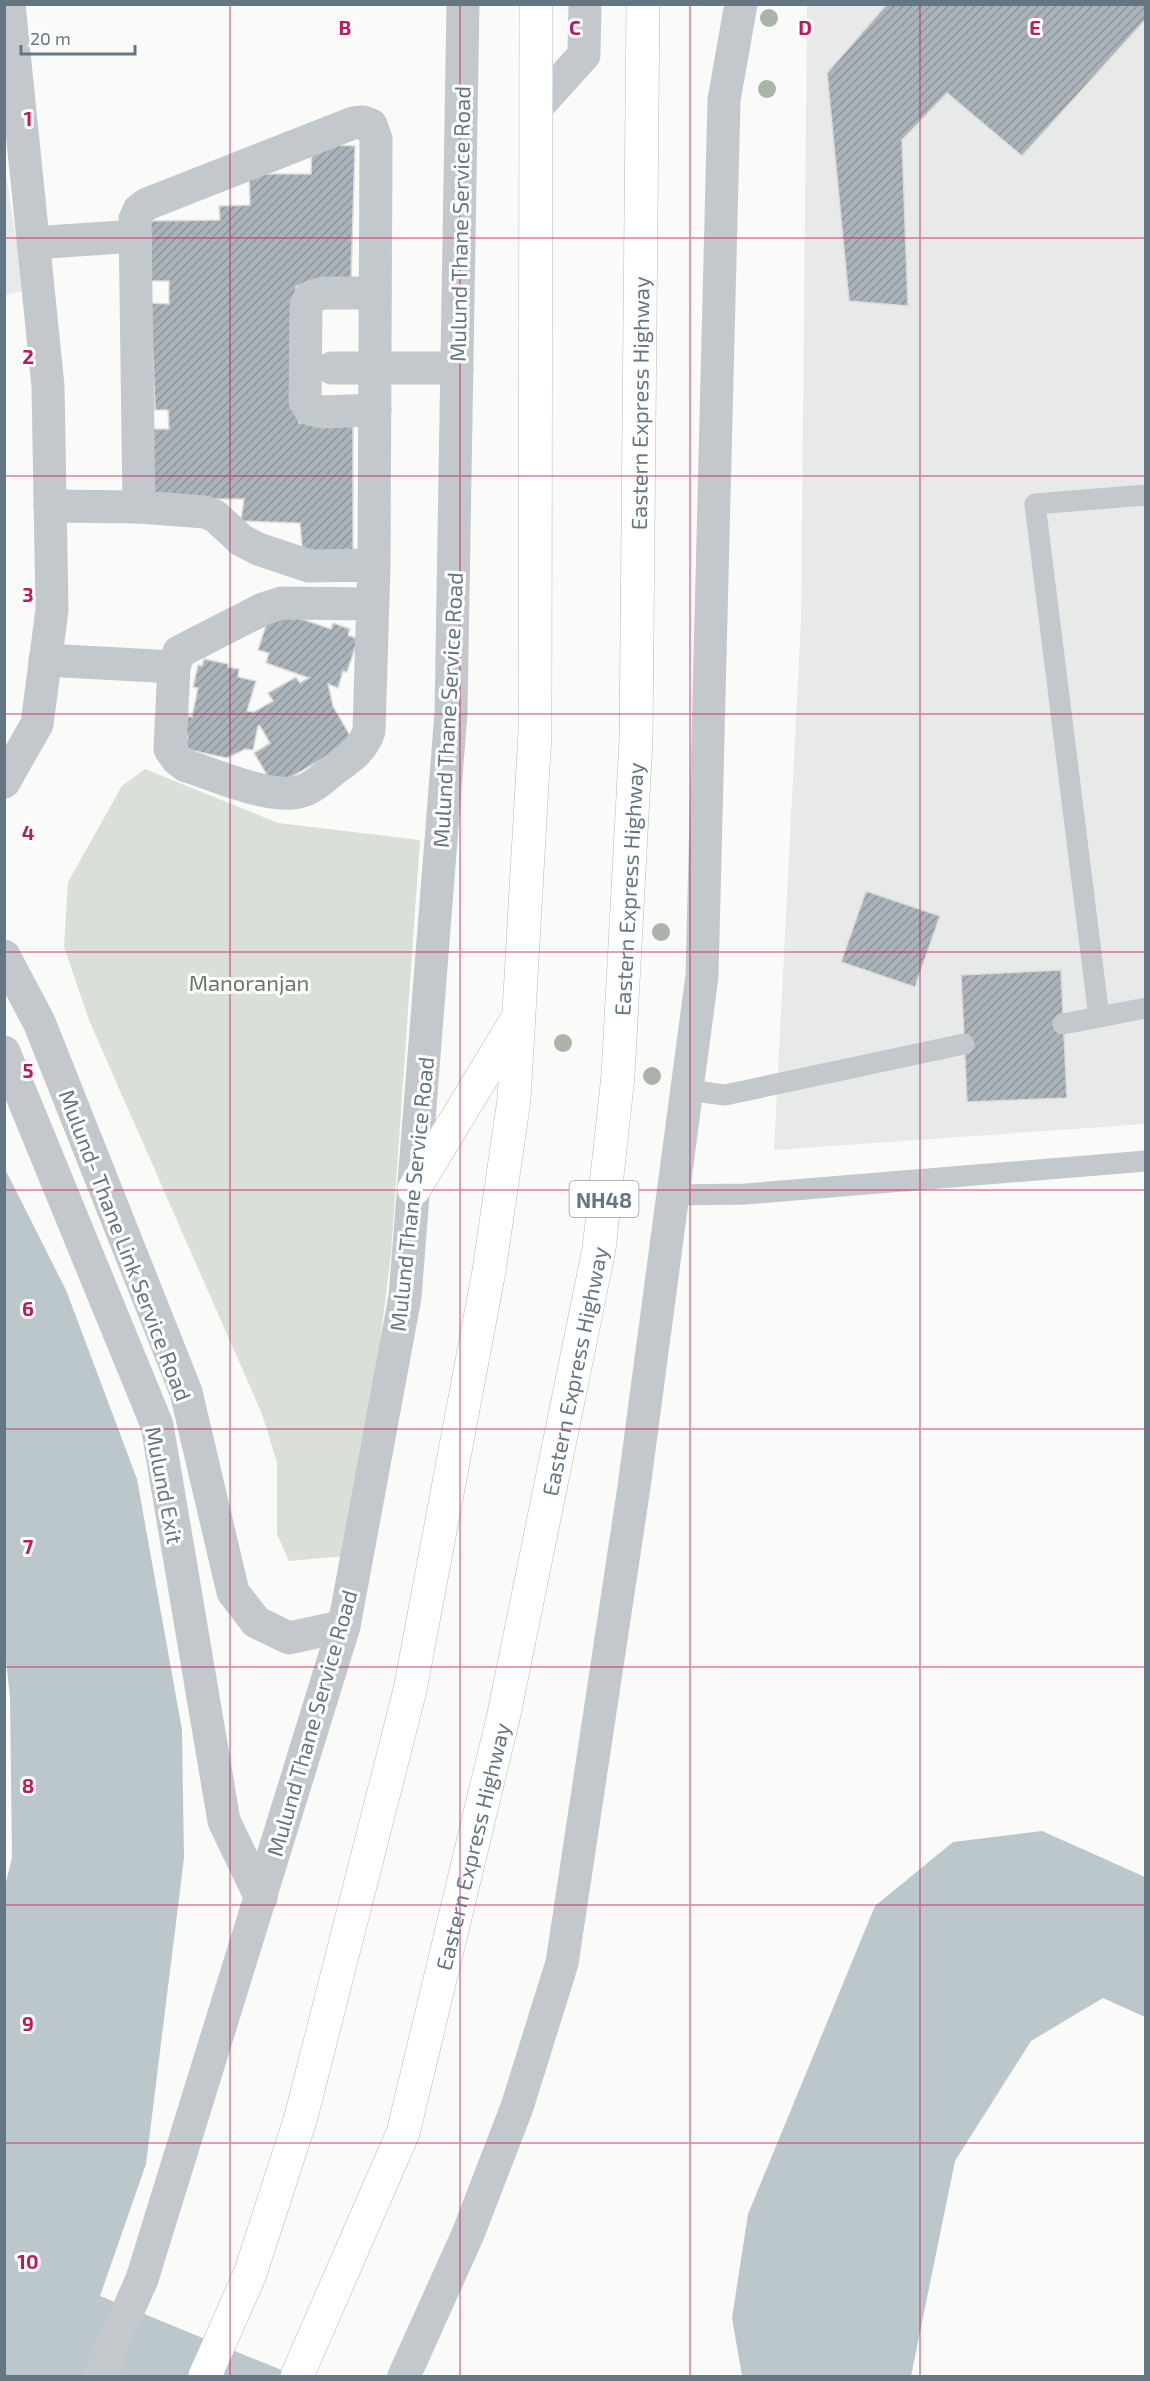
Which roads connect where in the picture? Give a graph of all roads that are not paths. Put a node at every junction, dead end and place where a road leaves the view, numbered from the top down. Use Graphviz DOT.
graph roads {
  1 [pos="9,4"];
  2 [pos="463,4"];
  3 [pos="536,4"];
  4 [pos="585,4"];
  5 [pos="643,4"];
  6 [pos="741,4"];
  7 [pos="537,107"];
  8 [pos="136,236"];
  9 [pos="33,243"];
  10 [pos="375,293"];
  11 [pos="332,368"];
  12 [pos="375,368"];
  13 [pos="458,368"];
  14 [pos="375,410"];
  15 [pos="1146,495"];
  16 [pos="50,506"];
  17 [pos="139,507"];
  18 [pos="374,565"];
  19 [pos="373,604"];
  20 [pos="45,660"];
  21 [pos="174,667"];
  22 [pos="4,782"];
  23 [pos="4,956"];
  24 [pos="1146,1008"];
  25 [pos="519,1017"];
  26 [pos="1099,1017"];
  27 [pos="1063,1024"];
  28 [pos="964,1044"];
  29 [pos="4,1052"];
  30 [pos="687,1090"];
  31 [pos="1146,1161"];
  32 [pos="414,1189"];
  33 [pos="674,1195"];
  34 [pos="344,1626"];
  35 [pos="261,1898"];
  36 [pos="302,2365"];
  37 [pos="410,2365"];
  38 [pos="99,2376"];
  39 [pos="205,2376"];
  1 -- 9 [label="street"];
  2 -- 13 [label="street, Mulund Thane Service Road"];
  3 -- 7 [label="highway"];
  4 -- 7 [label="street"];
  5 -- 36 [label="highway, Eastern Express Highway / NH48"];
  6 -- 30 [label="street"];
  7 -- 25 [label="highway"];
  8 -- 9 [label="street"];
  8 -- 10 [label="street"];
  8 -- 17 [label="street"];
  9 -- 16 [label="street"];
  10 -- 12 [label="street"];
  10 -- 14 [label="street"];
  11 -- 12 [label="street"];
  12 -- 13 [label="street"];
  12 -- 14 [label="street"];
  13 -- 32 [label="street, Mulund Thane Service Road"];
  14 -- 18 [label="street"];
  15 -- 26 [label="lane"];
  16 -- 17 [label="street"];
  16 -- 20 [label="street"];
  17 -- 18 [label="street"];
  18 -- 19 [label="street"];
  19 -- 21 [label="street"];
  19 -- 21 [label="street"];
  20 -- 21 [label="street"];
  20 -- 22 [label="street"];
  23 -- 34 [label="street, Mulund- Thane Link Service Road"];
  24 -- 26 [label="lane"];
  25 -- 32 [label="highway"];
  25 -- 39 [label="highway"];
  26 -- 27 [label="lane"];
  28 -- 30 [label="lane"];
  29 -- 35 [label="street, Mulund Exit"];
  30 -- 33 [label="street"];
  31 -- 33 [label="lane"];
  32 -- 34 [label="street, Mulund Thane Service Road"];
  33 -- 37 [label="street"];
  34 -- 35 [label="street, Mulund Thane Service Road"];
  35 -- 38 [label="street, Mulund Thane Service Road"];
}
